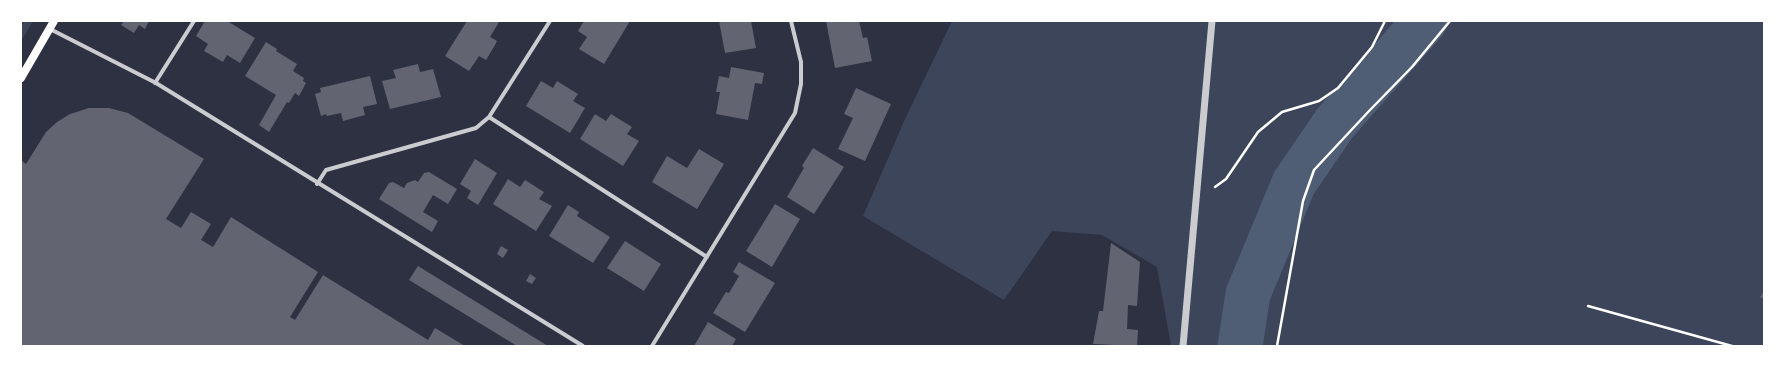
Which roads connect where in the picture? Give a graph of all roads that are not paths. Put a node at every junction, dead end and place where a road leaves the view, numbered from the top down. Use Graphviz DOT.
graph roads {
  1 [pos="54,21"];
  2 [pos="194,21"];
  3 [pos="550,21"];
  4 [pos="791,21"];
  5 [pos="1212,21"];
  6 [pos="50,29"];
  7 [pos="21,78"];
  8 [pos="155,83"];
  9 [pos="490,117"];
  10 [pos="316,184"];
  11 [pos="707,257"];
  12 [pos="583,346"];
  13 [pos="652,346"];
  14 [pos="1183,346"];
  1 -- 6 [label="main road"];
  2 -- 8 [label="street"];
  3 -- 9 [label="street"];
  4 -- 11 [label="street"];
  5 -- 14 [label="street"];
  6 -- 7 [label="main road"];
  6 -- 8 [label="street"];
  8 -- 10 [label="street"];
  9 -- 10 [label="street"];
  9 -- 11 [label="street"];
  10 -- 12 [label="street"];
  11 -- 13 [label="street"];
}
